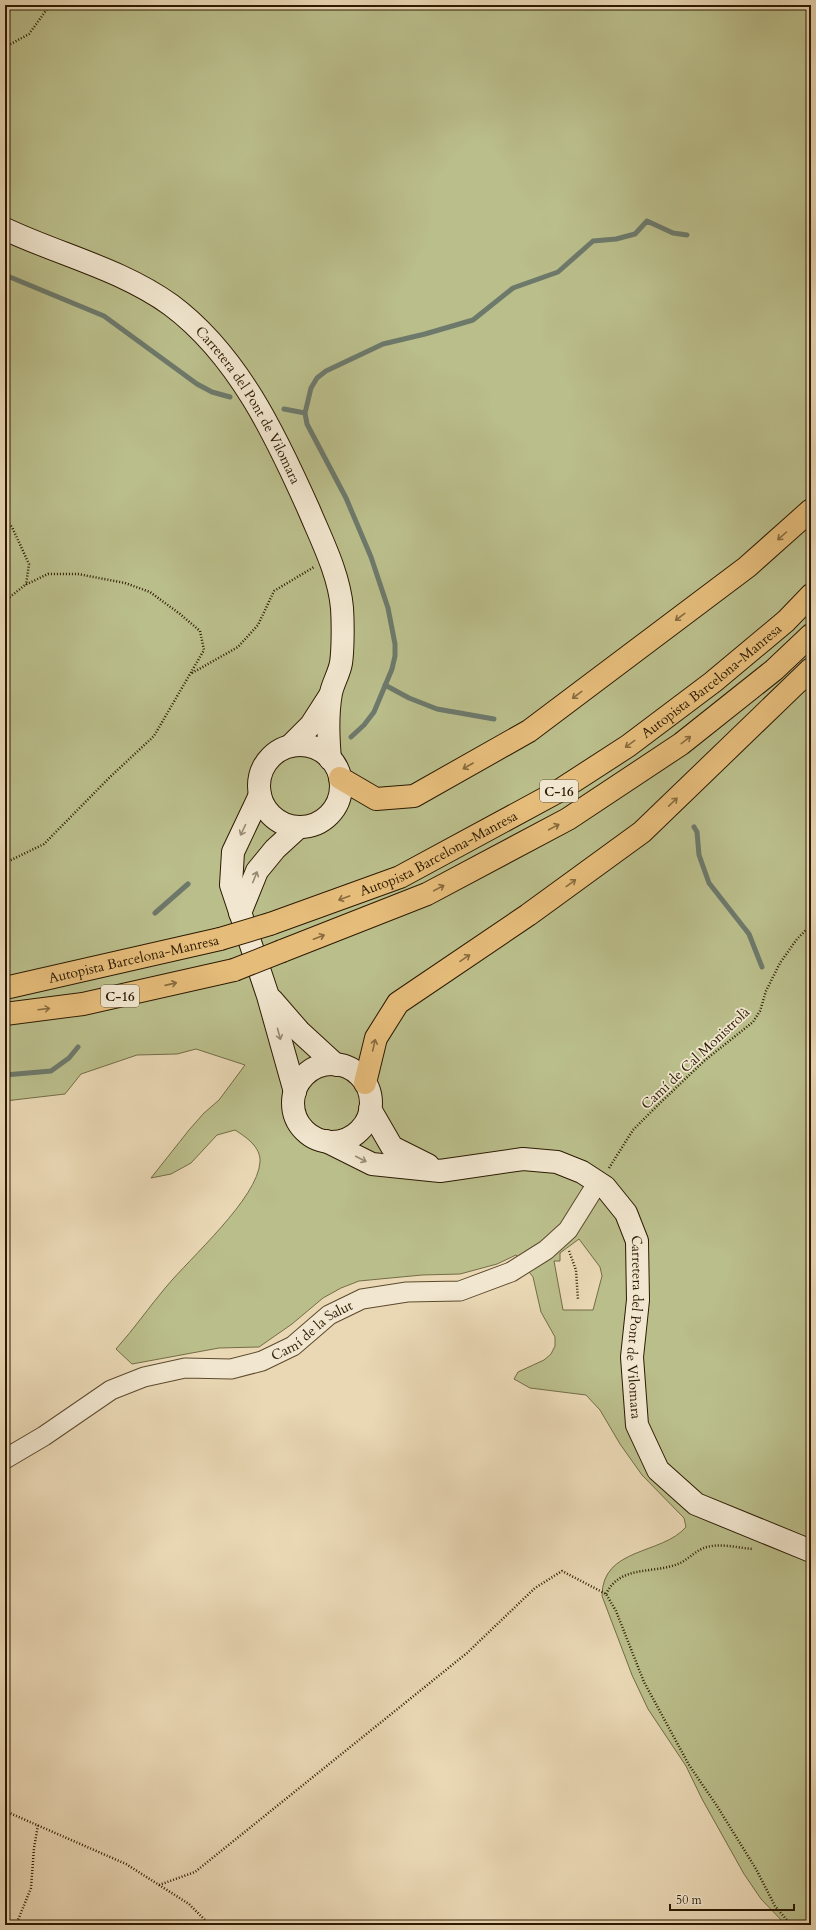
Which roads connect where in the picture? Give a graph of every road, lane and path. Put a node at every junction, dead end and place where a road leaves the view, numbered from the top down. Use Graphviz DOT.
graph roads {
  1 [pos="50,5"];
  2 [pos="5,43"];
  3 [pos="5,228"];
  4 [pos="811,510"];
  5 [pos="5,519"];
  6 [pos="330,557"];
  7 [pos="26,585"];
  8 [pos="811,595"];
  9 [pos="5,601"];
  10 [pos="811,635"];
  11 [pos="811,669"];
  12 [pos="191,674"];
  13 [pos="332,692"];
  14 [pos="290,746"];
  15 [pos="330,759"];
  16 [pos="340,778"];
  17 [pos="260,795"];
  18 [pos="299,827"];
  19 [pos="5,863"];
  20 [pos="240,913"];
  21 [pos="811,925"];
  22 [pos="5,988"];
  23 [pos="268,996"];
  24 [pos="5,1014"];
  25 [pos="336,1065"];
  26 [pos="365,1083"];
  27 [pos="295,1092"];
  28 [pos="370,1109"];
  29 [pos="326,1141"];
  30 [pos="440,1171"];
  31 [pos="598,1182"];
  32 [pos="560,1237"];
  33 [pos="578,1300"];
  34 [pos="5,1459"];
  35 [pos="777,1537"];
  36 [pos="811,1551"];
  37 [pos="606,1594"];
  38 [pos="5,1811"];
  39 [pos="38,1826"];
  40 [pos="159,1885"];
  41 [pos="16,1925"];
  42 [pos="210,1925"];
  43 [pos="791,1925"];
  1 -- 2 [label="path"];
  3 -- 6 [label="street, Carretera del Pont de Vilomara"];
  4 -- 16 [label="highway, one-way"];
  5 -- 7 [label="path"];
  6 -- 12 [label="path"];
  6 -- 13 [label="street, Carretera del Pont de Vilomara"];
  7 -- 9 [label="path"];
  7 -- 12 [label="path"];
  8 -- 22 [label="highway, Autopista Barcelona-Manresa / C-16, one-way, bridge"];
  24 -- 10 [label="highway, Autopista Barcelona-Manresa / C-16, one-way, bridge"];
  26 -- 11 [label="highway, one-way"];
  12 -- 19 [label="path"];
  13 -- 14 [label="street, Carretera del Pont de Vilomara"];
  13 -- 15 [label="street, Carretera del Pont de Vilomara"];
  14 -- 15 [label="street"];
  14 -- 17 [label="street"];
  15 -- 16 [label="street"];
  16 -- 18 [label="street"];
  17 -- 18 [label="street"];
  17 -- 20 [label="street, one-way"];
  20 -- 18 [label="street, one-way"];
  20 -- 23 [label="street"];
  21 -- 31 [label="path, Camí de Cal Monistrolà"];
  23 -- 25 [label="street"];
  23 -- 27 [label="street, one-way"];
  25 -- 26 [label="street"];
  25 -- 27 [label="street"];
  26 -- 28 [label="street"];
  27 -- 29 [label="street"];
  28 -- 29 [label="street"];
  28 -- 30 [label="street"];
  29 -- 30 [label="street, Carretera del Pont de Vilomara, one-way"];
  30 -- 31 [label="street, Carretera del Pont de Vilomara"];
  31 -- 32 [label="street, Camí de la Salut"];
  31 -- 35 [label="street, Carretera del Pont de Vilomara"];
  32 -- 33 [label="path"];
  32 -- 34 [label="street, Camí de la Salut"];
  35 -- 36 [label="street, Carretera del Pont de Vilomara"];
  35 -- 37 [label="path"];
  37 -- 40 [label="path"];
  37 -- 43 [label="path"];
  38 -- 39 [label="path"];
  39 -- 40 [label="path"];
  39 -- 41 [label="path"];
  40 -- 42 [label="path"];
}
